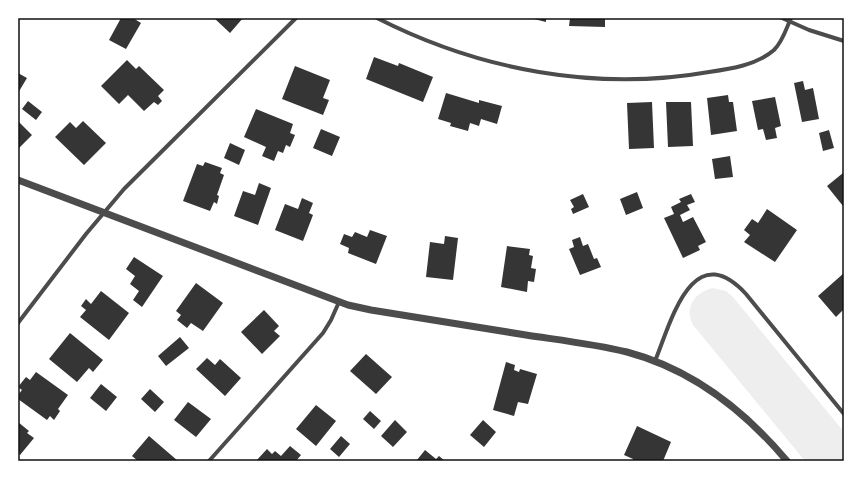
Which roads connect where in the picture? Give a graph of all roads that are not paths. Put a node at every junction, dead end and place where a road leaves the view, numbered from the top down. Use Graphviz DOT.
graph roads {
  1 [pos="296,18"];
  2 [pos="377,18"];
  3 [pos="782,18"];
  4 [pos="790,20"];
  5 [pos="844,41"];
  6 [pos="18,180"];
  7 [pos="104,212"];
  8 [pos="339,302"];
  9 [pos="18,323"];
  10 [pos="655,361"];
  11 [pos="844,414"];
  12 [pos="209,461"];
  13 [pos="786,461"];
  1 -- 7 [label="street"];
  2 -- 4 [label="street"];
  3 -- 4 [label="street"];
  4 -- 5 [label="street"];
  6 -- 7 [label="street"];
  7 -- 8 [label="street"];
  7 -- 9 [label="street"];
  8 -- 10 [label="street"];
  8 -- 12 [label="street"];
  10 -- 11 [label="street"];
  10 -- 13 [label="street"];
}
